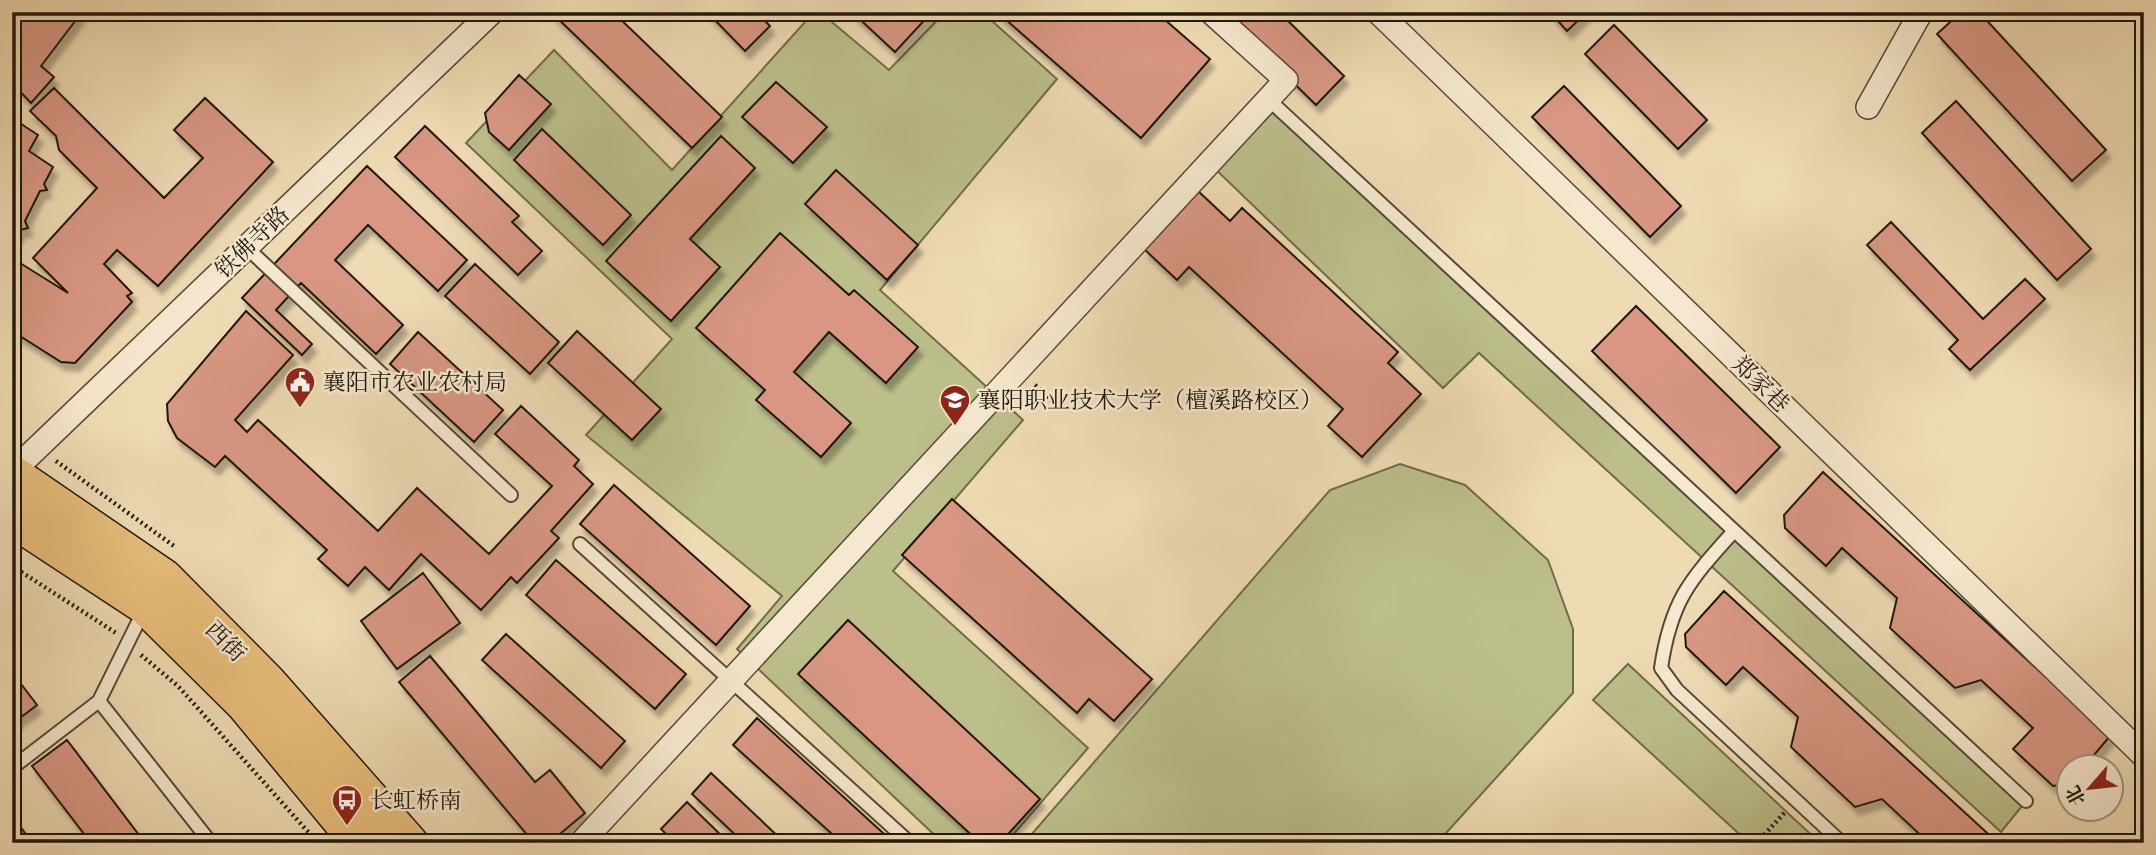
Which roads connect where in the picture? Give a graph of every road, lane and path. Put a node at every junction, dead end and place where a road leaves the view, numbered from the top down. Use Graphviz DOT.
graph roads {
  1 [pos="492,12"];
  2 [pos="1211,12"];
  3 [pos="1378,12"];
  4 [pos="1921,12"];
  5 [pos="1268,99"];
  6 [pos="1868,107"];
  7 [pos="246,247"];
  8 [pos="1017,369"];
  9 [pos="1057,407"];
  10 [pos="12,473"];
  11 [pos="510,495"];
  12 [pos="12,518"];
  13 [pos="1734,531"];
  14 [pos="580,544"];
  15 [pos="12,566"];
  16 [pos="140,618"];
  17 [pos="128,643"];
  18 [pos="730,681"];
  19 [pos="99,701"];
  20 [pos="2144,756"];
  21 [pos="12,768"];
  22 [pos="1796,800"];
  23 [pos="2026,801"];
  24 [pos="211,843"];
  25 [pos="318,843"];
  26 [pos="360,843"];
  27 [pos="409,843"];
  28 [pos="581,843"];
  29 [pos="909,843"];
  30 [pos="1757,843"];
  31 [pos="1842,843"];
  1 -- 7 [label="street, 铁佛寺路"];
  2 -- 5 [label="street"];
  3 -- 20 [label="street, 郑家巷"];
  4 -- 6 [label="street"];
  5 -- 8 [label="street"];
  5 -- 13 [label="lane"];
  7 -- 10 [label="street, 铁佛寺路"];
  7 -- 11 [label="lane"];
  8 -- 9 [label="path"];
  8 -- 18 [label="street"];
  10 -- 27 [label="main road, 西街"];
  12 -- 26 [label="main road, 西街"];
  13 -- 22 [label="lane"];
  13 -- 23 [label="lane"];
  14 -- 18 [label="lane"];
  15 -- 17 [label="path"];
  16 -- 17 [label="lane"];
  17 -- 19 [label="lane"];
  17 -- 25 [label="path"];
  18 -- 28 [label="street"];
  18 -- 29 [label="lane"];
  19 -- 21 [label="lane"];
  19 -- 24 [label="lane"];
  22 -- 30 [label="path"];
  22 -- 31 [label="lane"];
}
